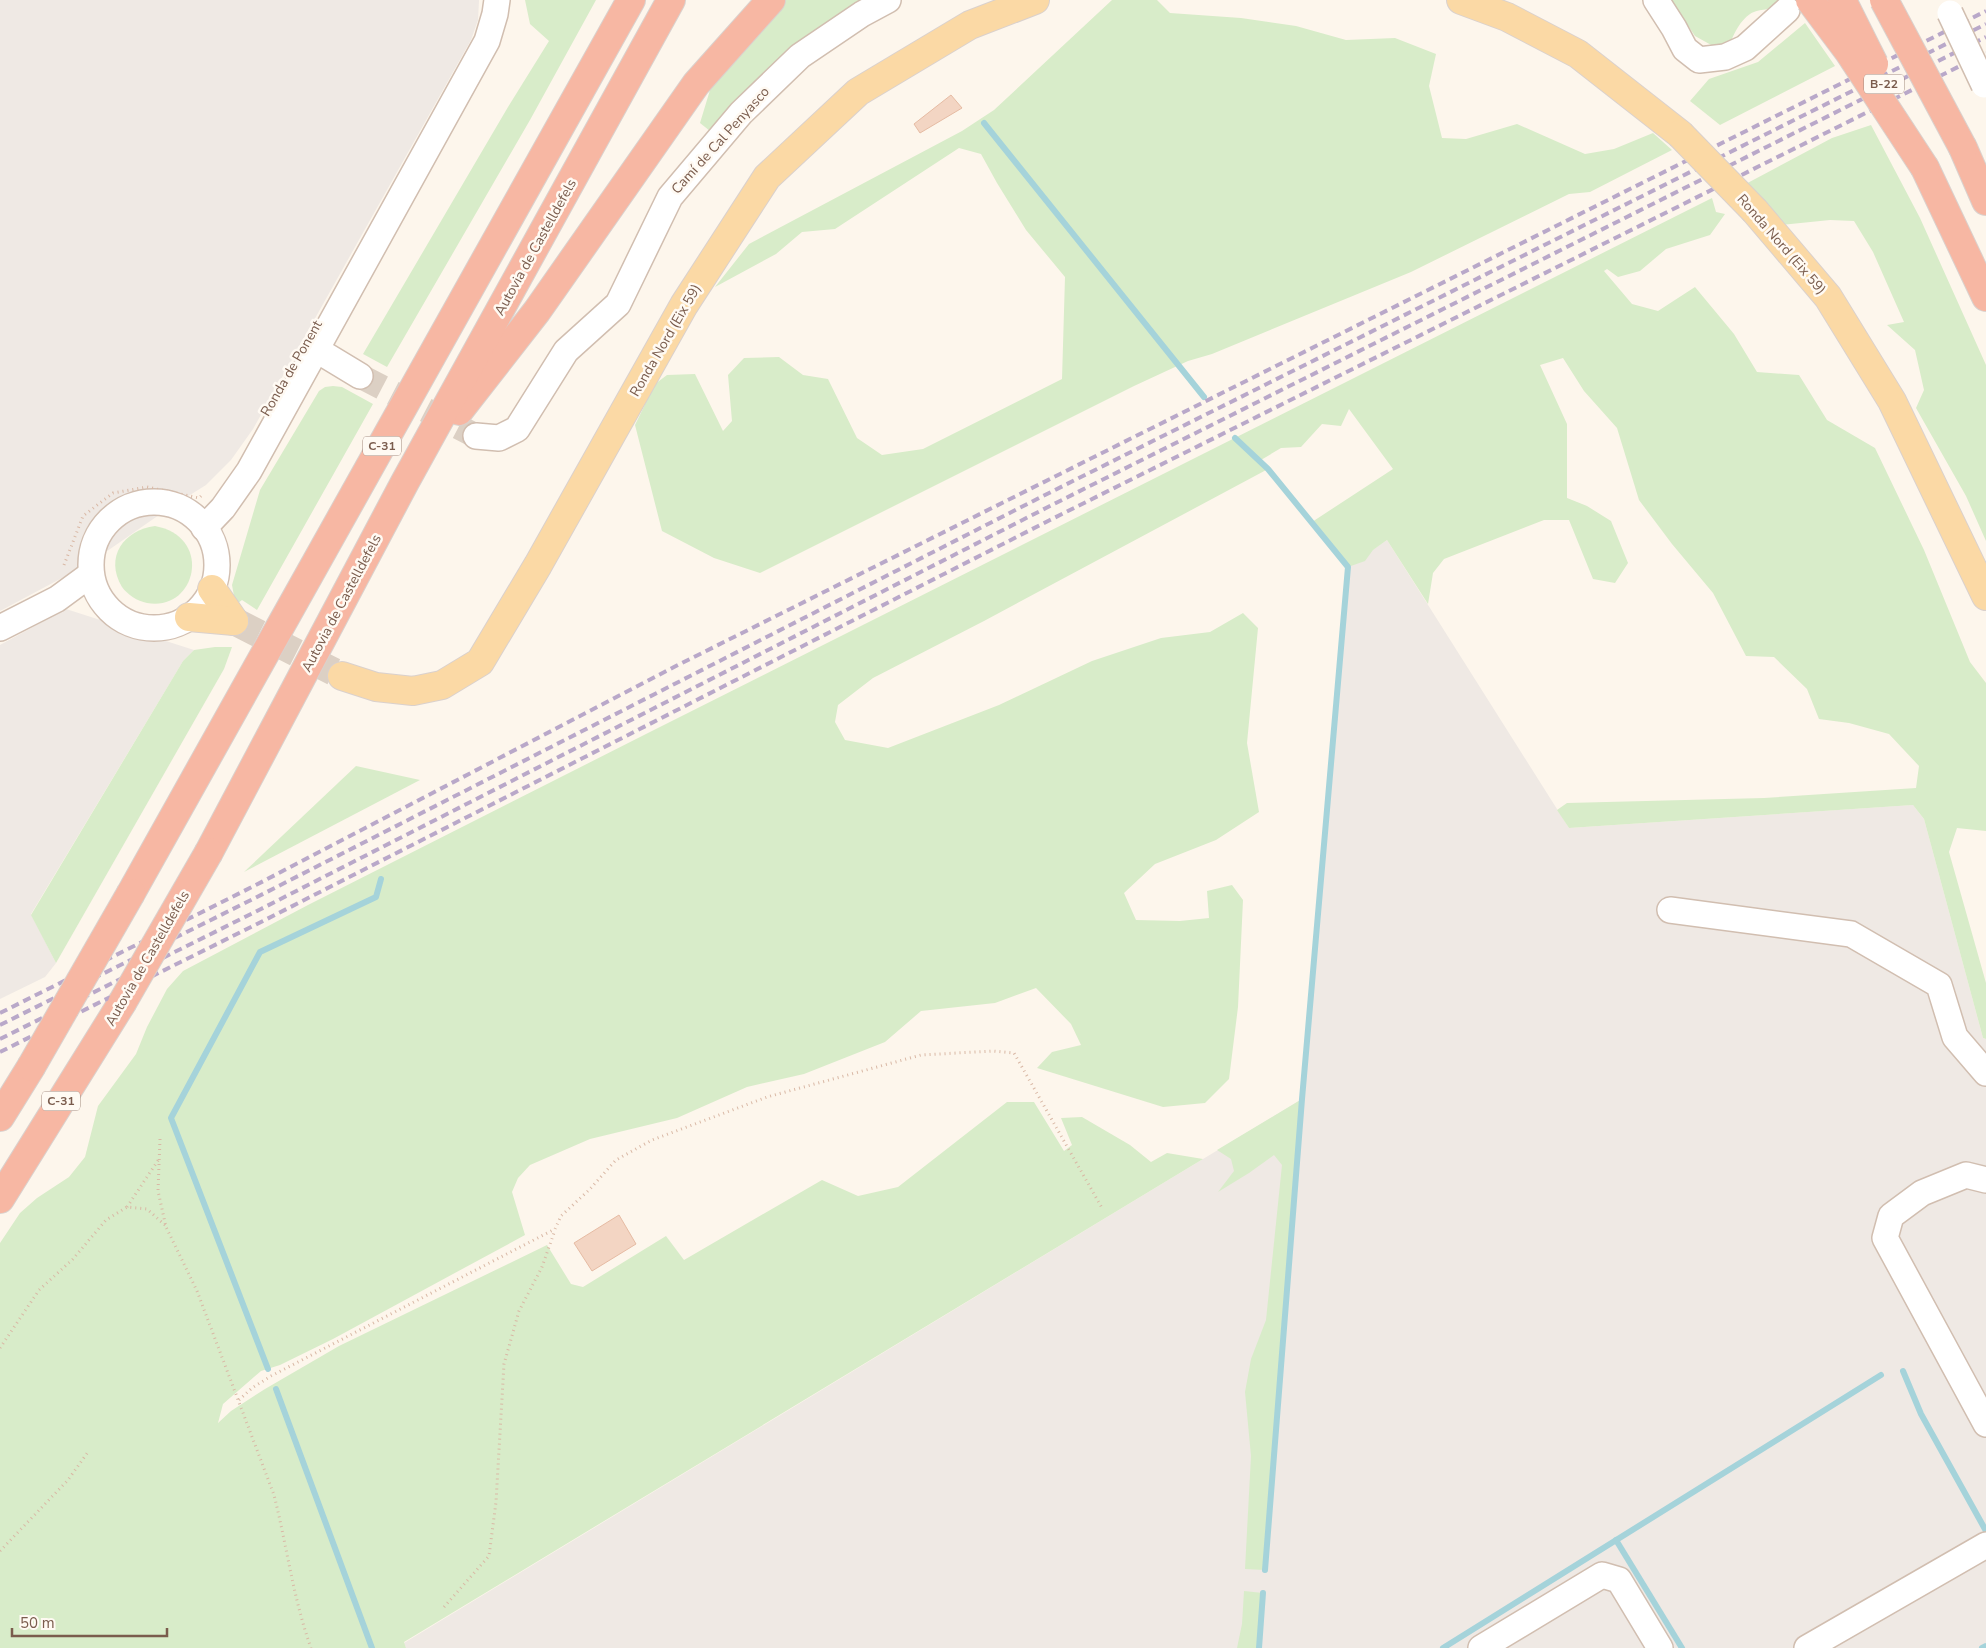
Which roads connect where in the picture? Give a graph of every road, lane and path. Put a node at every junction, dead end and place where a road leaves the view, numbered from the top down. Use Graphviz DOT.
graph roads {
  1 [pos="496,0"];
  2 [pos="631,0"];
  3 [pos="671,0"];
  4 [pos="771,0"];
  5 [pos="888,0"];
  6 [pos="1035,0"];
  7 [pos="1461,0"];
  8 [pos="1656,0"];
  9 [pos="1842,0"];
  10 [pos="1884,0"];
  11 [pos="1799,5"];
  12 [pos="1950,6"];
  13 [pos="1985,86"];
  14 [pos="1925,168"];
  15 [pos="1986,201"];
  16 [pos="1986,297"];
  17 [pos="317,350"];
  18 [pos="360,376"];
  19 [pos="476,436"];
  20 [pos="405,482"];
  21 [pos="206,491"];
  22 [pos="204,528"];
  23 [pos="62,573"];
  24 [pos="91,574"];
  25 [pos="212,590"];
  26 [pos="1986,596"];
  27 [pos="57,599"];
  28 [pos="101,599"];
  29 [pos="189,617"];
  30 [pos="0,628"];
  31 [pos="342,676"];
  32 [pos="1670,910"];
  33 [pos="1986,1073"];
  34 [pos="0,1117"];
  35 [pos="160,1139"];
  36 [pos="159,1159"];
  37 [pos="1986,1180"];
  38 [pos="0,1199"];
  39 [pos="127,1207"];
  40 [pos="1102,1208"];
  41 [pos="166,1227"];
  42 [pos="555,1229"];
  43 [pos="0,1348"];
  44 [pos="239,1400"];
  45 [pos="1986,1424"];
  46 [pos="88,1452"];
  47 [pos="1986,1545"];
  48 [pos="0,1552"];
  49 [pos="444,1607"];
  50 [pos="311,1648"];
  51 [pos="1481,1648"];
  52 [pos="1660,1648"];
  53 [pos="1807,1648"];
  1 -- 17 [label="street, Ronda de Ponent"];
  2 -- 34 [label="highway, C-31, bridge"];
  3 -- 20 [label="highway, Autovia de Castelldefels / C-31"];
  4 -- 20 [label="highway"];
  5 -- 19 [label="street, Camí de Cal Penyasco"];
  6 -- 31 [label="main road, Ronda Nord (Eix 59)"];
  7 -- 26 [label="main road, Ronda Nord (Eix 59), bridge"];
  8 -- 11 [label="street"];
  9 -- 14 [label="highway, B-22, bridge"];
  10 -- 15 [label="highway, B-22, bridge"];
  11 -- 14 [label="highway, bridge"];
  12 -- 13 [label="street, bridge"];
  14 -- 16 [label="highway, B-22"];
  17 -- 18 [label="street"];
  17 -- 22 [label="street, Ronda de Ponent"];
  20 -- 38 [label="highway, Autovia de Castelldefels / C-31, bridge"];
  21 -- 23 [label="path"];
  22 -- 24 [label="street"];
  22 -- 25 [label="street"];
  24 -- 27 [label="street"];
  24 -- 28 [label="street"];
  25 -- 29 [label="street"];
  25 -- 29 [label="main road"];
  27 -- 28 [label="street"];
  27 -- 30 [label="street"];
  28 -- 29 [label="street"];
  32 -- 33 [label="street"];
  35 -- 36 [label="path"];
  36 -- 39 [label="path"];
  36 -- 41 [label="path"];
  37 -- 45 [label="street"];
  39 -- 41 [label="path"];
  39 -- 43 [label="path"];
  40 -- 42 [label="path"];
  41 -- 44 [label="path"];
  42 -- 44 [label="path"];
  42 -- 49 [label="path"];
  44 -- 50 [label="path"];
  46 -- 48 [label="path"];
  47 -- 53 [label="street"];
  51 -- 52 [label="street"];
}
